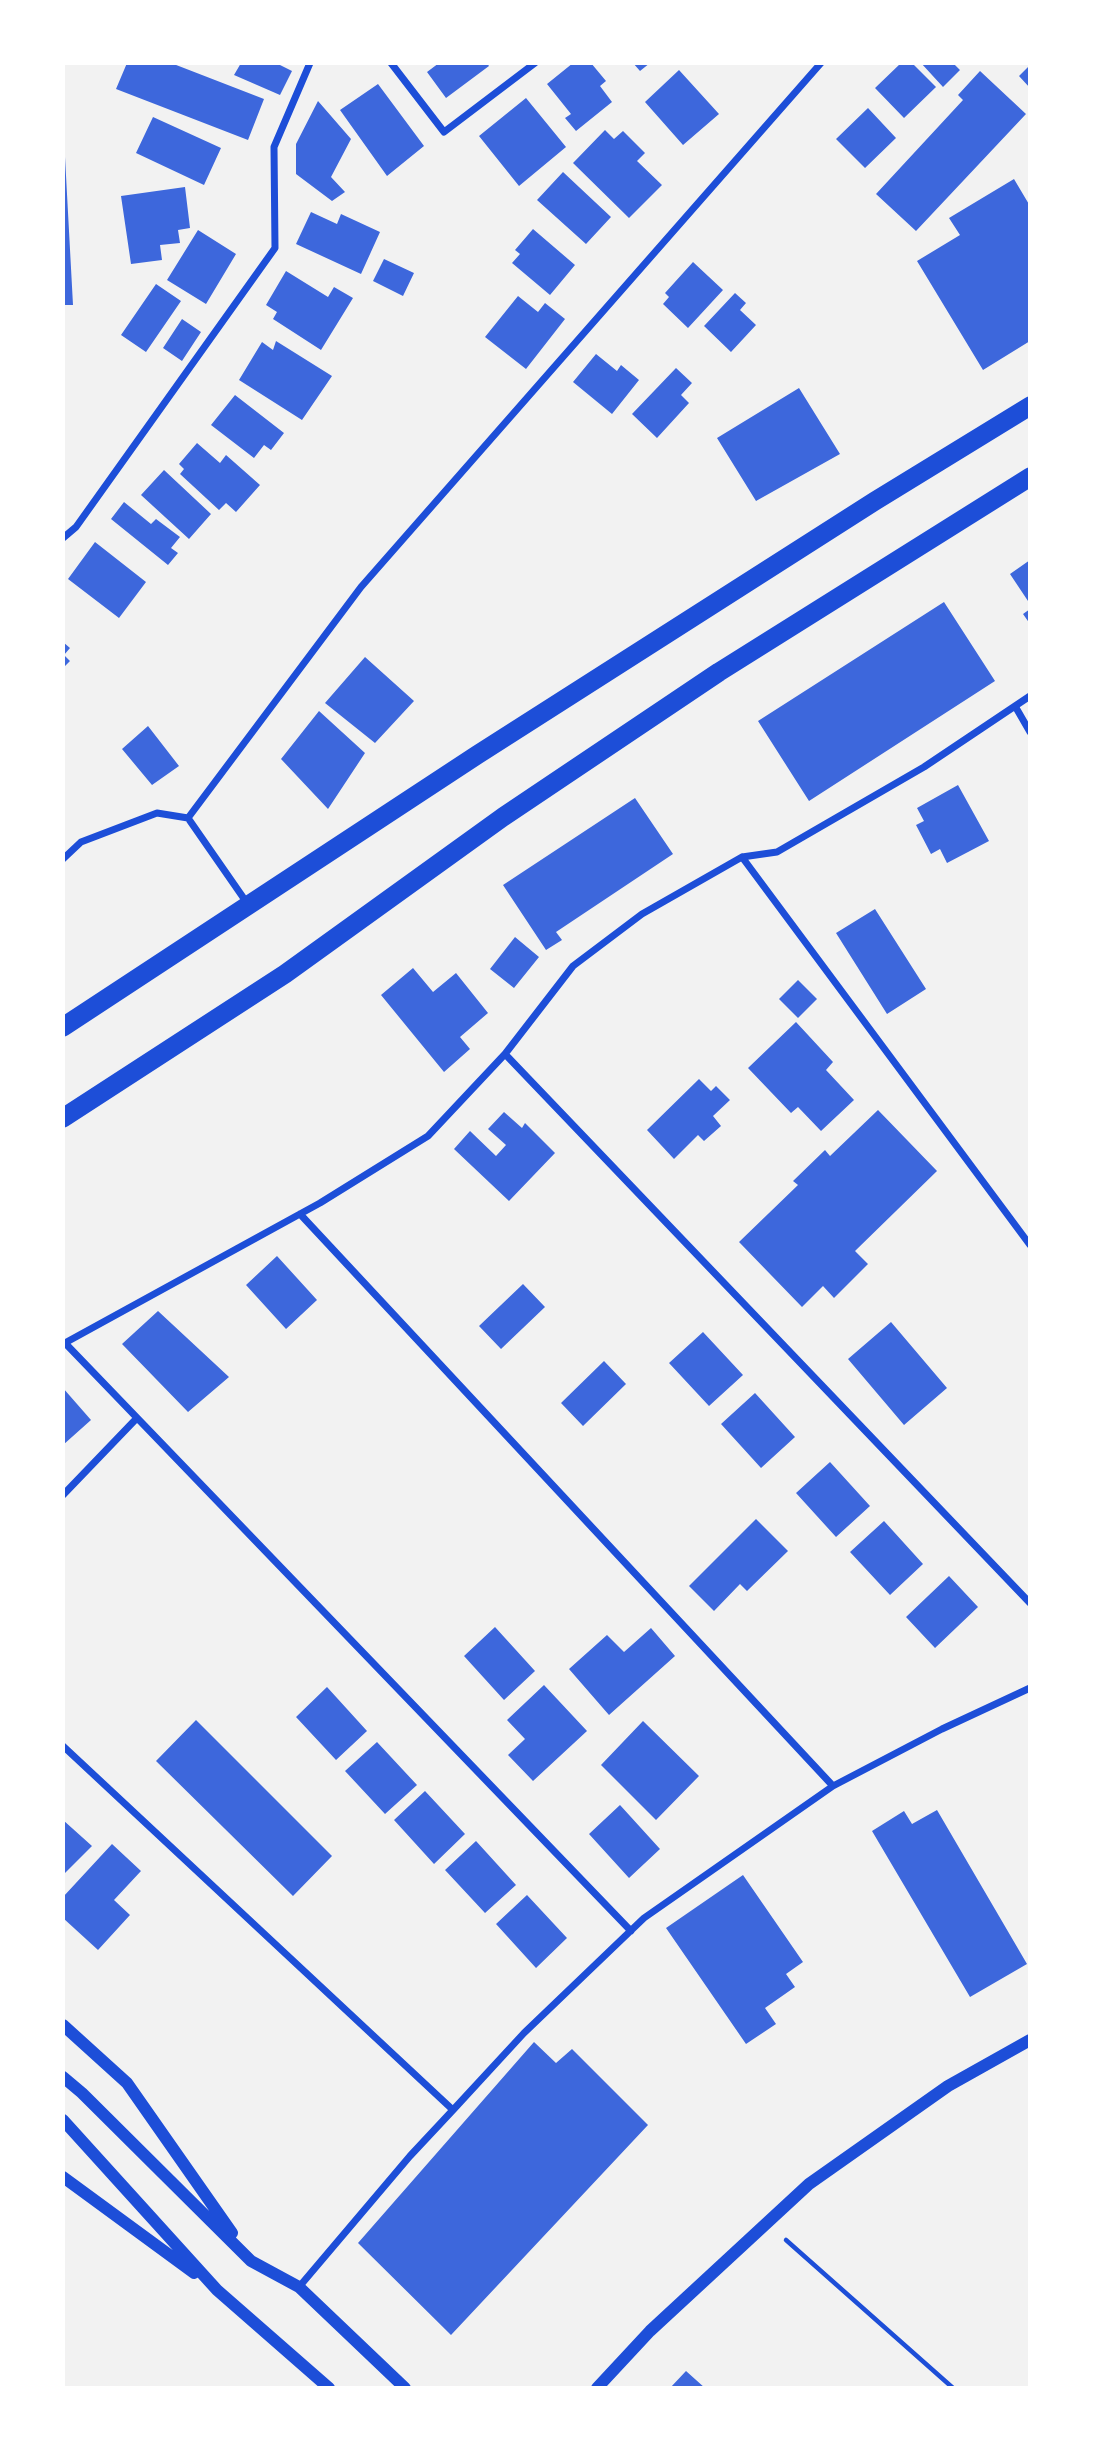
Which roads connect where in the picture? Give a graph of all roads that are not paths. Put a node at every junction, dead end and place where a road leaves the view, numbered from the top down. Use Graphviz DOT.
graph roads {
  1 [pos="310,63"];
  2 [pos="391,63"];
  3 [pos="535,63"];
  4 [pos="821,63"];
  5 [pos="1030,406"];
  6 [pos="1030,478"];
  7 [pos="63,538"];
  8 [pos="1030,696"];
  9 [pos="1014,706"];
  10 [pos="1030,732"];
  11 [pos="188,818"];
  12 [pos="742,857"];
  13 [pos="63,859"];
  14 [pos="249,906"];
  15 [pos="63,1024"];
  16 [pos="505,1054"];
  17 [pos="63,1118"];
  18 [pos="300,1214"];
  19 [pos="1030,1245"];
  20 [pos="64,1343"];
  21 [pos="136,1419"];
  22 [pos="63,1495"];
  23 [pos="1030,1603"];
  24 [pos="1030,1688"];
  25 [pos="63,1746"];
  26 [pos="833,1786"];
  27 [pos="631,1931"];
  28 [pos="63,2025"];
  29 [pos="1030,2040"];
  30 [pos="63,2077"];
  31 [pos="453,2110"];
  32 [pos="63,2120"];
  33 [pos="63,2178"];
  34 [pos="251,2260"];
  35 [pos="299,2287"];
  36 [pos="217,2290"];
  37 [pos="329,2388"];
  38 [pos="405,2388"];
  39 [pos="597,2388"];
  1 -- 7 [label="street"];
  2 -- 3 [label="street"];
  4 -- 11 [label="street"];
  5 -- 14 [label="highway"];
  6 -- 17 [label="highway"];
  8 -- 9 [label="street"];
  9 -- 10 [label="street"];
  9 -- 12 [label="street"];
  11 -- 13 [label="street"];
  11 -- 14 [label="street"];
  12 -- 16 [label="street"];
  12 -- 19 [label="street"];
  14 -- 15 [label="highway"];
  16 -- 18 [label="street"];
  16 -- 23 [label="street"];
  18 -- 20 [label="street"];
  18 -- 26 [label="street"];
  20 -- 21 [label="street"];
  21 -- 22 [label="street"];
  21 -- 27 [label="street"];
  24 -- 26 [label="street"];
  25 -- 31 [label="street"];
  26 -- 27 [label="street"];
  27 -- 31 [label="street"];
  28 -- 34 [label="street"];
  29 -- 39 [label="street"];
  30 -- 34 [label="street"];
  31 -- 35 [label="street"];
  32 -- 36 [label="street"];
  33 -- 36 [label="street"];
  34 -- 35 [label="street"];
  35 -- 38 [label="street"];
  36 -- 37 [label="street"];
}
